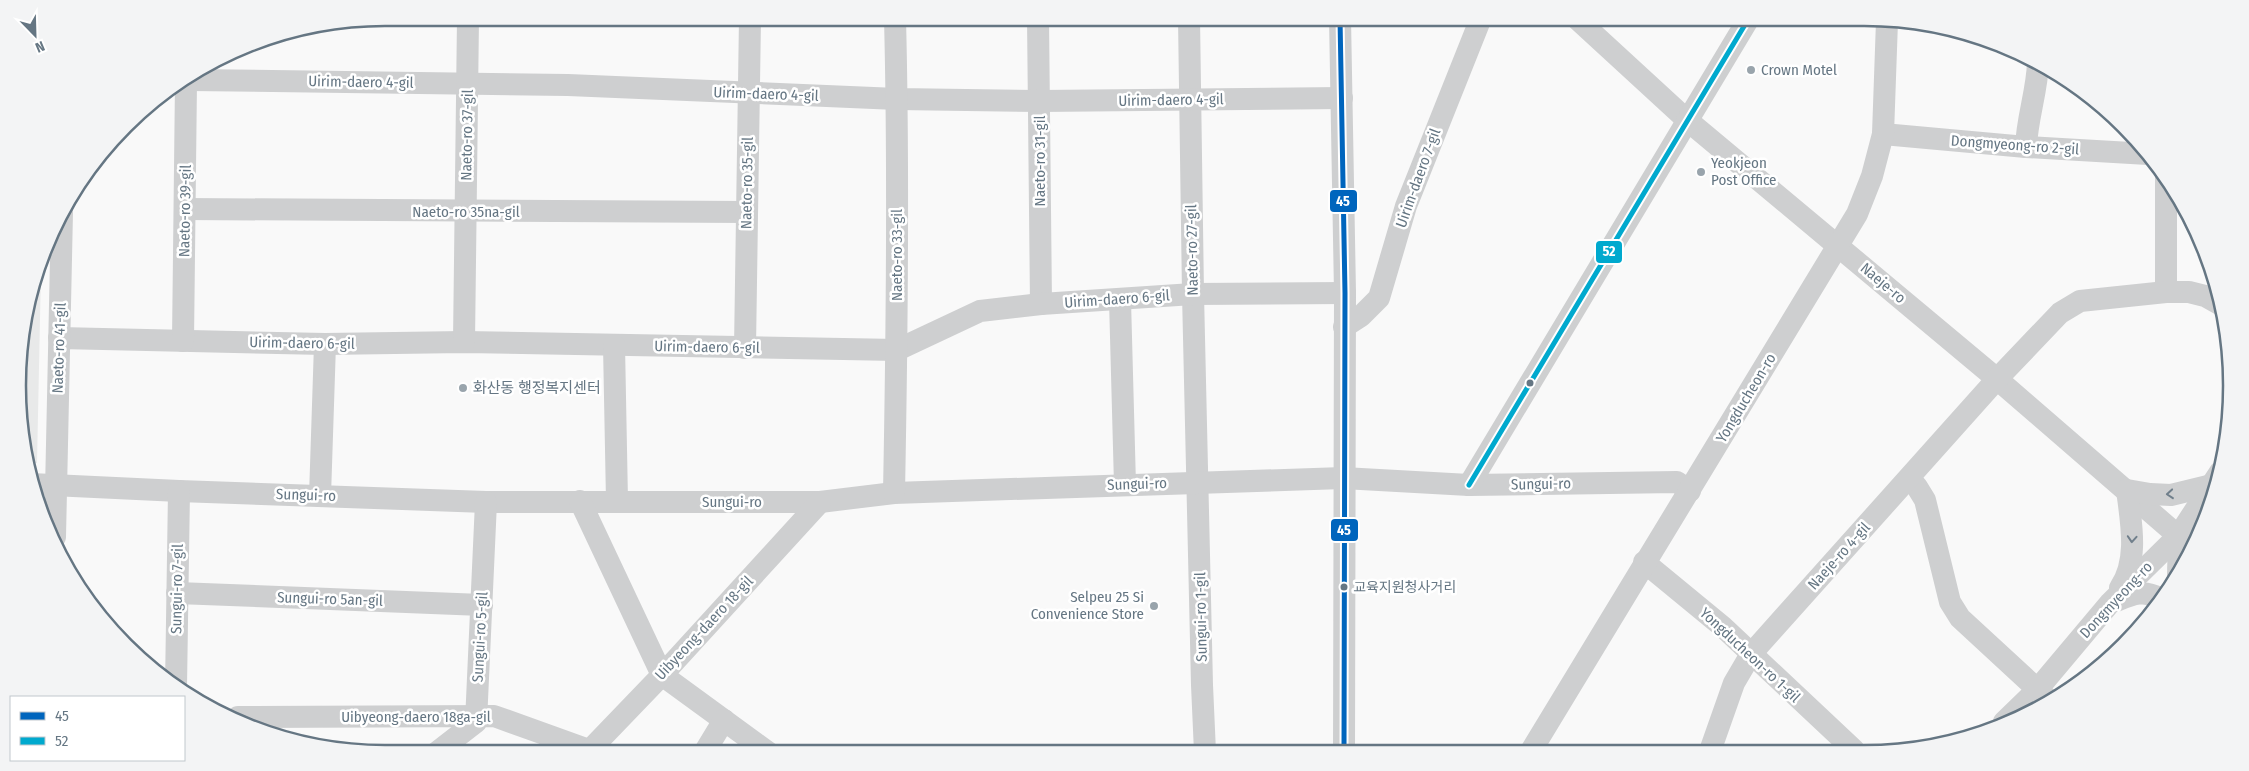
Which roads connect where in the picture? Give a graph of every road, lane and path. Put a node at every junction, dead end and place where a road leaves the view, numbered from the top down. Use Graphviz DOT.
graph roads {
  1 [pos="468,26"];
  2 [pos="750,26"];
  3 [pos="895,26"];
  4 [pos="1038,26"];
  5 [pos="1189,26"];
  6 [pos="1340,26"];
  7 [pos="1478,26"];
  8 [pos="1585,26"];
  9 [pos="1743,26"];
  10 [pos="1887,27"];
  11 [pos="2037,71"];
  12 [pos="197,80"];
  13 [pos="467,84"];
  14 [pos="186,87"];
  15 [pos="748,93"];
  16 [pos="1342,98"];
  17 [pos="897,99"];
  18 [pos="1190,100"];
  19 [pos="1040,101"];
  20 [pos="1687,120"];
  21 [pos="1883,134"];
  22 [pos="2026,147"];
  23 [pos="2138,153"];
  24 [pos="2166,192"];
  25 [pos="185,209"];
  26 [pos="466,212"];
  27 [pos="747,212"];
  28 [pos="62,230"];
  29 [pos="1838,245"];
  30 [pos="1345,292"];
  31 [pos="2166,292"];
  32 [pos="1192,294"];
  33 [pos="1120,300"];
  34 [pos="2213,301"];
  35 [pos="1041,304"];
  36 [pos="1344,327"];
  37 [pos="60,338"];
  38 [pos="183,341"];
  39 [pos="464,342"];
  40 [pos="325,344"];
  41 [pos="614,345"];
  42 [pos="744,348"];
  43 [pos="897,350"];
  44 [pos="1997,379"];
  45 [pos="1343,478"];
  46 [pos="1910,479"];
  47 [pos="1198,482"];
  48 [pos="40,484"];
  49 [pos="55,484"];
  50 [pos="1469,484"];
  51 [pos="1125,485"];
  52 [pos="2208,486"];
  53 [pos="2127,490"];
  54 [pos="179,491"];
  55 [pos="1690,491"];
  56 [pos="894,493"];
  57 [pos="320,496"];
  58 [pos="580,501"];
  59 [pos="617,501"];
  60 [pos="486,502"];
  61 [pos="820,502"];
  62 [pos="2196,520"];
  63 [pos="56,527"];
  64 [pos="2185,541"];
  65 [pos="1644,562"];
  66 [pos="177,593"];
  67 [pos="2154,597"];
  68 [pos="2110,603"];
  69 [pos="482,605"];
  70 [pos="1751,654"];
  71 [pos="662,675"];
  72 [pos="176,677"];
  73 [pos="2043,695"];
  74 [pos="2031,703"];
  75 [pos="476,716"];
  76 [pos="248,717"];
  77 [pos="724,720"];
  78 [pos="446,745"];
  79 [pos="570,745"];
  80 [pos="595,745"];
  81 [pos="709,745"];
  82 [pos="758,745"];
  83 [pos="1205,745"];
  84 [pos="1344,745"];
  85 [pos="1535,745"];
  86 [pos="1712,745"];
  87 [pos="1849,745"];
  1 -- 13 [label="street, Naeto-ro 37-gil"];
  2 -- 15 [label="street, Naeto-ro 35-gil"];
  3 -- 17 [label="street, Naeto-ro 33-gil"];
  4 -- 19 [label="street, Naeto-ro 31-gil"];
  5 -- 18 [label="street, Naeto-ro 27-gil"];
  6 -- 16 [label="street"];
  7 -- 36 [label="street, Uirim-daero 7-gil"];
  8 -- 20 [label="street, Naeje-ro"];
  9 -- 20 [label="street"];
  10 -- 21 [label="street, Yongducheon-ro"];
  11 -- 22 [label="street"];
  12 -- 13 [label="street, Uirim-daero 4-gil"];
  13 -- 15 [label="street, Uirim-daero 4-gil"];
  13 -- 26 [label="street, Naeto-ro 37-gil"];
  14 -- 25 [label="street, Naeto-ro 39-gil"];
  15 -- 17 [label="street, Uirim-daero 4-gil"];
  15 -- 27 [label="street, Naeto-ro 35-gil"];
  16 -- 18 [label="street, Uirim-daero 4-gil"];
  16 -- 30 [label="street"];
  17 -- 19 [label="street, Uirim-daero 4-gil"];
  17 -- 43 [label="street, Naeto-ro 33-gil"];
  18 -- 19 [label="street, Uirim-daero 4-gil"];
  18 -- 32 [label="street, Naeto-ro 27-gil"];
  19 -- 35 [label="street, Naeto-ro 31-gil"];
  20 -- 29 [label="street, Naeje-ro"];
  20 -- 50 [label="street"];
  21 -- 22 [label="street, Dongmyeong-ro 2-gil"];
  21 -- 29 [label="street, Yongducheon-ro"];
  22 -- 23 [label="street, Dongmyeong-ro 2-gil"];
  24 -- 31 [label="street"];
  25 -- 26 [label="street, Naeto-ro 35na-gil"];
  25 -- 38 [label="street, Naeto-ro 39-gil"];
  26 -- 27 [label="street, Naeto-ro 35na-gil"];
  26 -- 39 [label="street, Naeto-ro 37-gil"];
  27 -- 42 [label="street, Naeto-ro 35-gil"];
  28 -- 37 [label="street, Naeto-ro 41-gil"];
  29 -- 44 [label="street, Naeje-ro"];
  29 -- 55 [label="street, Yongducheon-ro"];
  30 -- 32 [label="street, Uirim-daero 6-gil"];
  30 -- 36 [label="street"];
  31 -- 34 [label="street, Naeje-ro 4-gil"];
  31 -- 44 [label="street, Naeje-ro 4-gil"];
  32 -- 33 [label="street, Uirim-daero 6-gil"];
  32 -- 47 [label="street, Naeto-ro 27-gil"];
  33 -- 35 [label="street, Uirim-daero 6-gil"];
  33 -- 51 [label="street"];
  35 -- 43 [label="street, Uirim-daero 6-gil"];
  36 -- 45 [label="street"];
  37 -- 38 [label="street, Uirim-daero 6-gil"];
  37 -- 49 [label="street, Naeto-ro 41-gil"];
  38 -- 40 [label="street, Uirim-daero 6-gil"];
  39 -- 40 [label="street, Uirim-daero 6-gil"];
  39 -- 41 [label="street, Uirim-daero 6-gil"];
  40 -- 57 [label="street"];
  41 -- 42 [label="street, Uirim-daero 6-gil"];
  41 -- 59 [label="street"];
  42 -- 43 [label="street, Uirim-daero 6-gil"];
  43 -- 56 [label="street, Naeto-ro 33-gil"];
  44 -- 46 [label="street, Naeje-ro 4-gil"];
  44 -- 53 [label="street, Naeje-ro"];
  45 -- 47 [label="street, Sungui-ro"];
  45 -- 50 [label="street, Sungui-ro"];
  45 -- 84 [label="street"];
  46 -- 70 [label="street, Naeje-ro 4-gil"];
  46 -- 73 [label="street"];
  47 -- 51 [label="street, Sungui-ro"];
  47 -- 83 [label="street, Sungui-ro 1-gil"];
  48 -- 49 [label="street, Sungui-ro"];
  49 -- 54 [label="street, Sungui-ro"];
  49 -- 63 [label="street, Naeto-ro 41-gil"];
  50 -- 55 [label="street, Sungui-ro"];
  51 -- 56 [label="street, Sungui-ro"];
  52 -- 53 [label="street, one-way"];
  53 -- 64 [label="street, Naeje-ro"];
  53 -- 68 [label="street, one-way"];
  54 -- 57 [label="street, Sungui-ro"];
  54 -- 66 [label="street, Sungui-ro 7-gil"];
  55 -- 65 [label="street, Yongducheon-ro"];
  56 -- 61 [label="street, Sungui-ro"];
  57 -- 60 [label="street, Sungui-ro"];
  58 -- 59 [label="street, Sungui-ro"];
  58 -- 60 [label="street, Sungui-ro"];
  58 -- 71 [label="street"];
  59 -- 61 [label="street, Sungui-ro"];
  60 -- 69 [label="street, Sungui-ro 5-gil"];
  61 -- 71 [label="street, Uibyeong-daero 18-gil"];
  62 -- 64 [label="street, Dongmyeong-ro"];
  64 -- 68 [label="street, Dongmyeong-ro"];
  65 -- 70 [label="street, Yongducheon-ro 1-gil"];
  65 -- 85 [label="street, Yongducheon-ro"];
  66 -- 69 [label="street, Sungui-ro 5an-gil"];
  66 -- 72 [label="street, Sungui-ro 7-gil"];
  67 -- 68 [label="street"];
  68 -- 73 [label="street, Dongmyeong-ro"];
  69 -- 75 [label="street, Sungui-ro 5-gil"];
  70 -- 86 [label="street, Naeje-ro 4-gil"];
  70 -- 87 [label="street, Yongducheon-ro 1-gil"];
  71 -- 77 [label="street"];
  71 -- 80 [label="street, Uibyeong-daero 18-gil"];
  73 -- 74 [label="street, Dongmyeong-ro"];
  75 -- 76 [label="street, Uibyeong-daero 18ga-gil"];
  75 -- 78 [label="street"];
  75 -- 79 [label="street, Uibyeong-daero 18ga-gil"];
  77 -- 81 [label="street"];
  77 -- 82 [label="street"];
}
